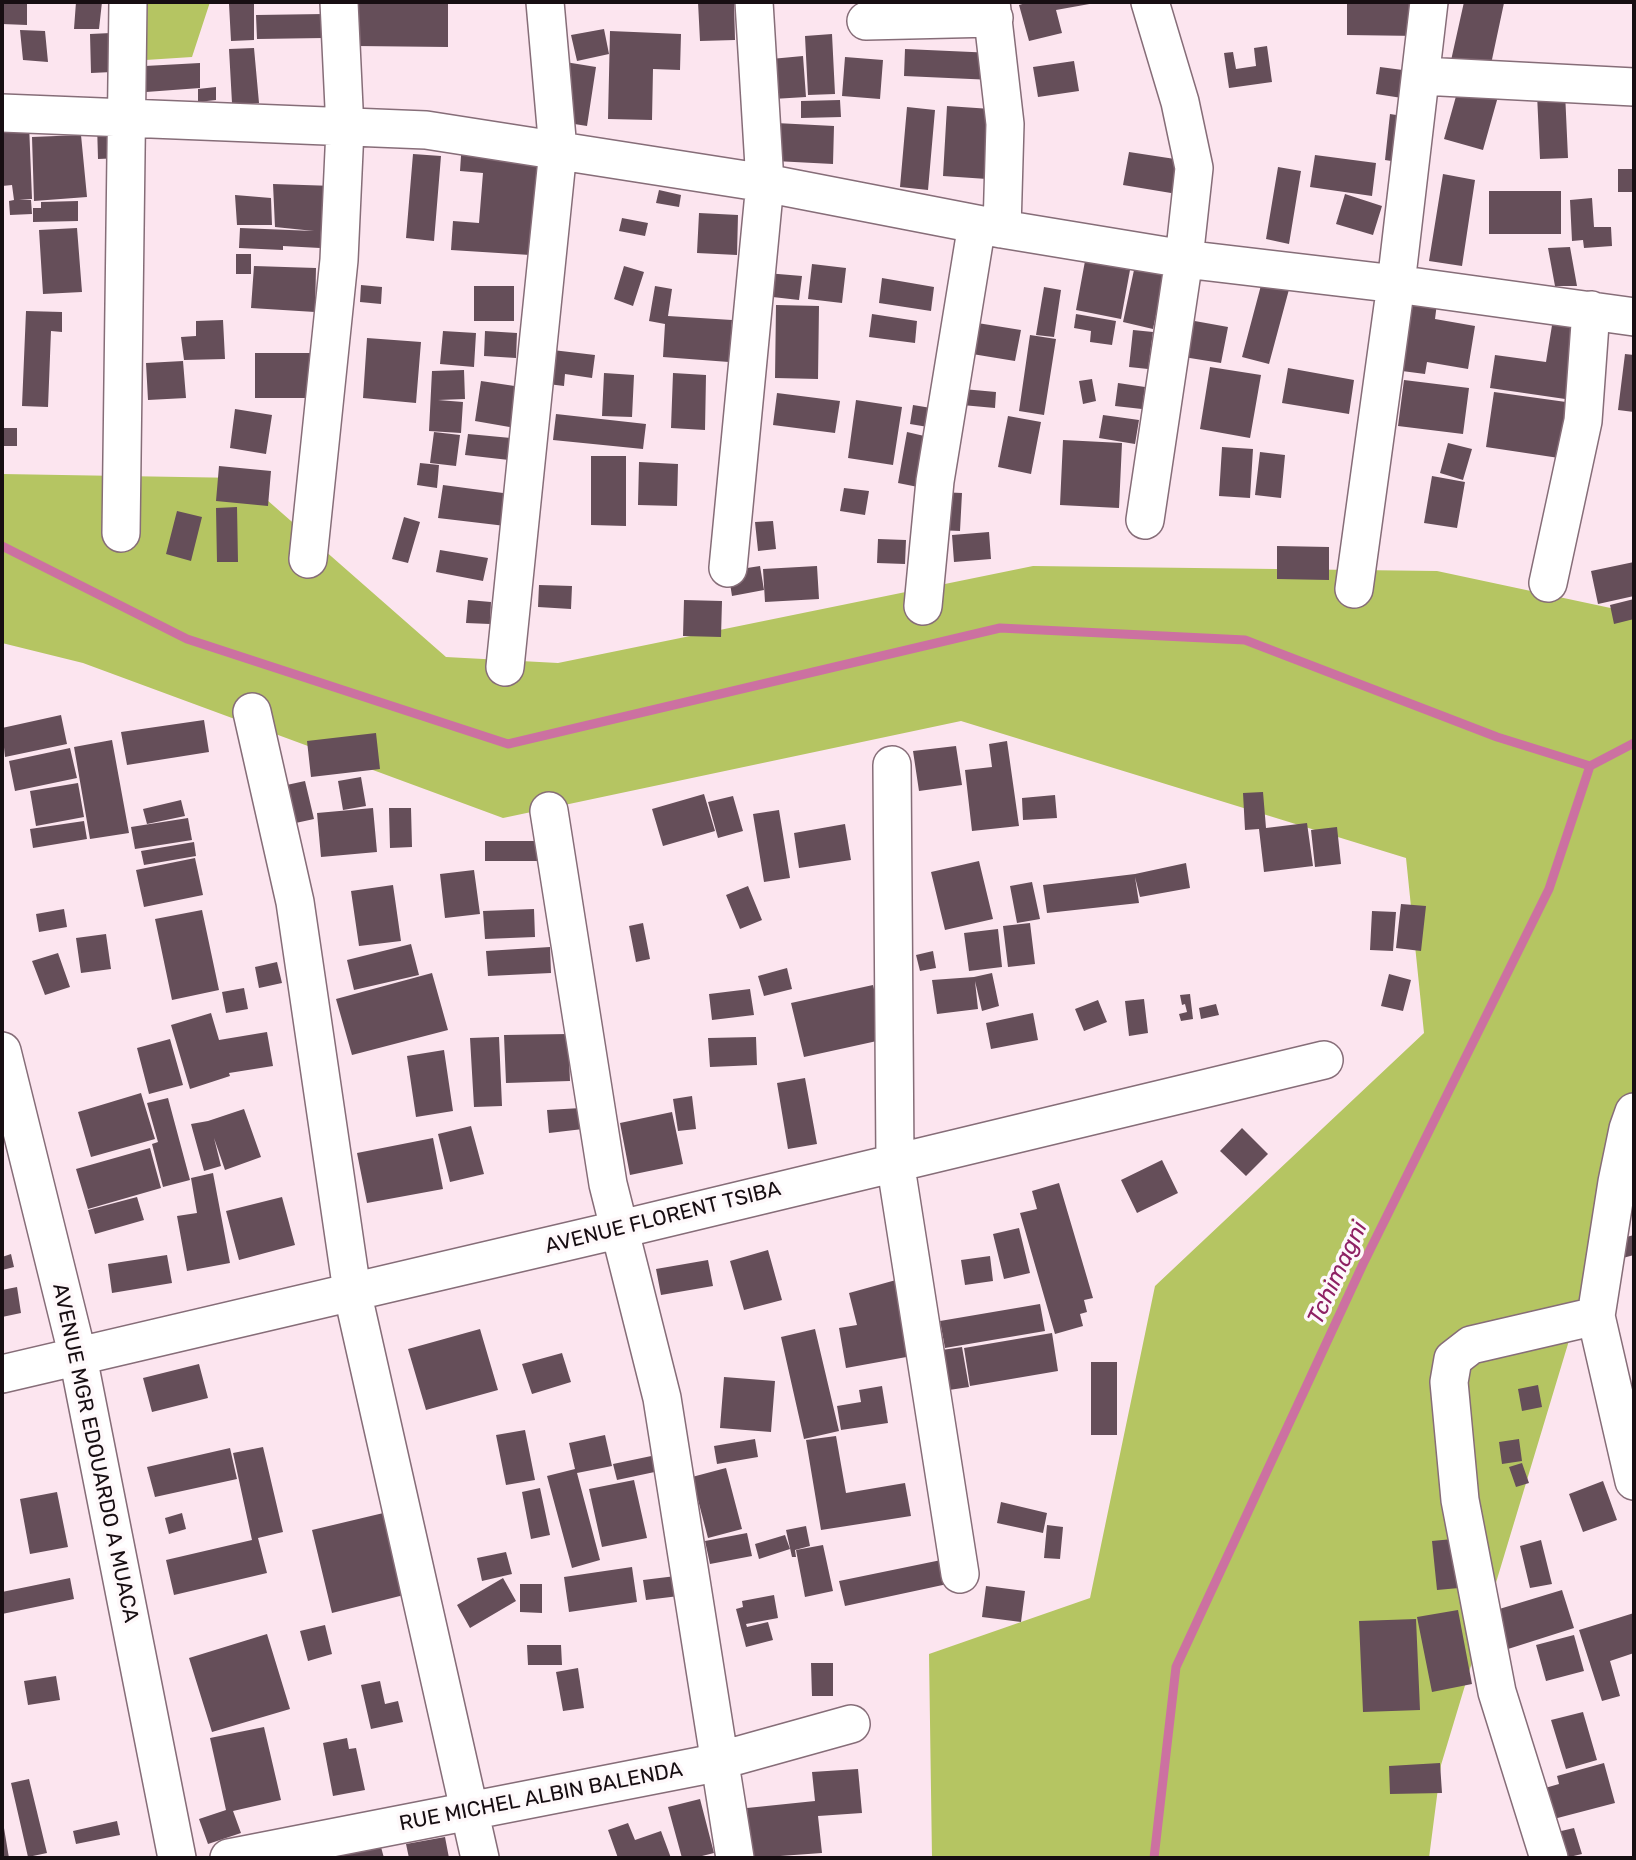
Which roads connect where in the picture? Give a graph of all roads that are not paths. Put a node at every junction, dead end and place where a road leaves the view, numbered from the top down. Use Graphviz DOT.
graph roads {
  1 [pos="128,2"];
  2 [pos="339,2"];
  3 [pos="545,2"];
  4 [pos="754,2"];
  5 [pos="1150,2"];
  6 [pos="1429,2"];
  7 [pos="992,10"];
  8 [pos="866,21"];
  9 [pos="1422,76"];
  10 [pos="1634,87"];
  11 [pos="2,113"];
  12 [pos="125,117"];
  13 [pos="345,129"];
  14 [pos="558,150"];
  15 [pos="765,183"];
  16 [pos="989,226"];
  17 [pos="1184,259"];
  18 [pos="1396,284"];
  19 [pos="1591,310"];
  20 [pos="1634,317"];
  21 [pos="1145,520"];
  22 [pos="121,533"];
  23 [pos="308,559"];
  24 [pos="728,568"];
  25 [pos="1548,583"];
  26 [pos="1353,589"];
  27 [pos="923,606"];
  28 [pos="505,667"];
  29 [pos="252,712"];
  30 [pos="892,765"];
  31 [pos="549,811"];
  32 [pos="2,1051"];
  33 [pos="1324,1060"];
  34 [pos="1634,1112"];
  35 [pos="895,1161"];
  36 [pos="621,1229"];
  37 [pos="352,1291"];
  38 [pos="1596,1316"];
  39 [pos="78,1357"];
  40 [pos="2,1374"];
  41 [pos="1634,1480"];
  42 [pos="960,1574"];
  43 [pos="851,1724"];
  44 [pos="718,1760"];
  45 [pos="470,1812"];
  46 [pos="177,1858"];
  47 [pos="229,1858"];
  48 [pos="480,1858"];
  49 [pos="735,1858"];
  50 [pos="1549,1858"];
  1 -- 12 [label="street"];
  2 -- 13 [label="street"];
  3 -- 14 [label="street"];
  4 -- 15 [label="street"];
  5 -- 17 [label="street"];
  6 -- 9 [label="street"];
  7 -- 8 [label="street"];
  7 -- 16 [label="street"];
  9 -- 10 [label="street"];
  9 -- 18 [label="street"];
  11 -- 12 [label="street"];
  12 -- 13 [label="street"];
  12 -- 22 [label="street"];
  13 -- 14 [label="street"];
  13 -- 23 [label="street"];
  14 -- 15 [label="street"];
  14 -- 28 [label="street"];
  15 -- 16 [label="street"];
  15 -- 24 [label="street"];
  16 -- 17 [label="street"];
  16 -- 27 [label="street"];
  17 -- 18 [label="street"];
  17 -- 21 [label="street"];
  18 -- 19 [label="street"];
  18 -- 26 [label="street"];
  19 -- 20 [label="street"];
  19 -- 25 [label="street"];
  29 -- 37 [label="street"];
  30 -- 35 [label="street"];
  31 -- 36 [label="street"];
  32 -- 39 [label="street, AVENUE MGR EDOUARDO A MUACA"];
  33 -- 35 [label="street, AVENUE FLORENT TSIBA"];
  34 -- 38 [label="street"];
  35 -- 36 [label="street, AVENUE FLORENT TSIBA"];
  35 -- 42 [label="street"];
  36 -- 37 [label="street, AVENUE FLORENT TSIBA"];
  36 -- 44 [label="street"];
  37 -- 39 [label="street, AVENUE FLORENT TSIBA"];
  37 -- 45 [label="street"];
  38 -- 41 [label="street"];
  38 -- 50 [label="street"];
  39 -- 40 [label="street, AVENUE FLORENT TSIBA"];
  39 -- 46 [label="street, AVENUE MGR EDOUARDO A MUACA"];
  43 -- 44 [label="street, RUE MICHEL ALBIN BALENDA"];
  44 -- 45 [label="street, RUE MICHEL ALBIN BALENDA"];
  44 -- 49 [label="street"];
  45 -- 47 [label="street, RUE MICHEL ALBIN BALENDA"];
  45 -- 48 [label="street"];
}
